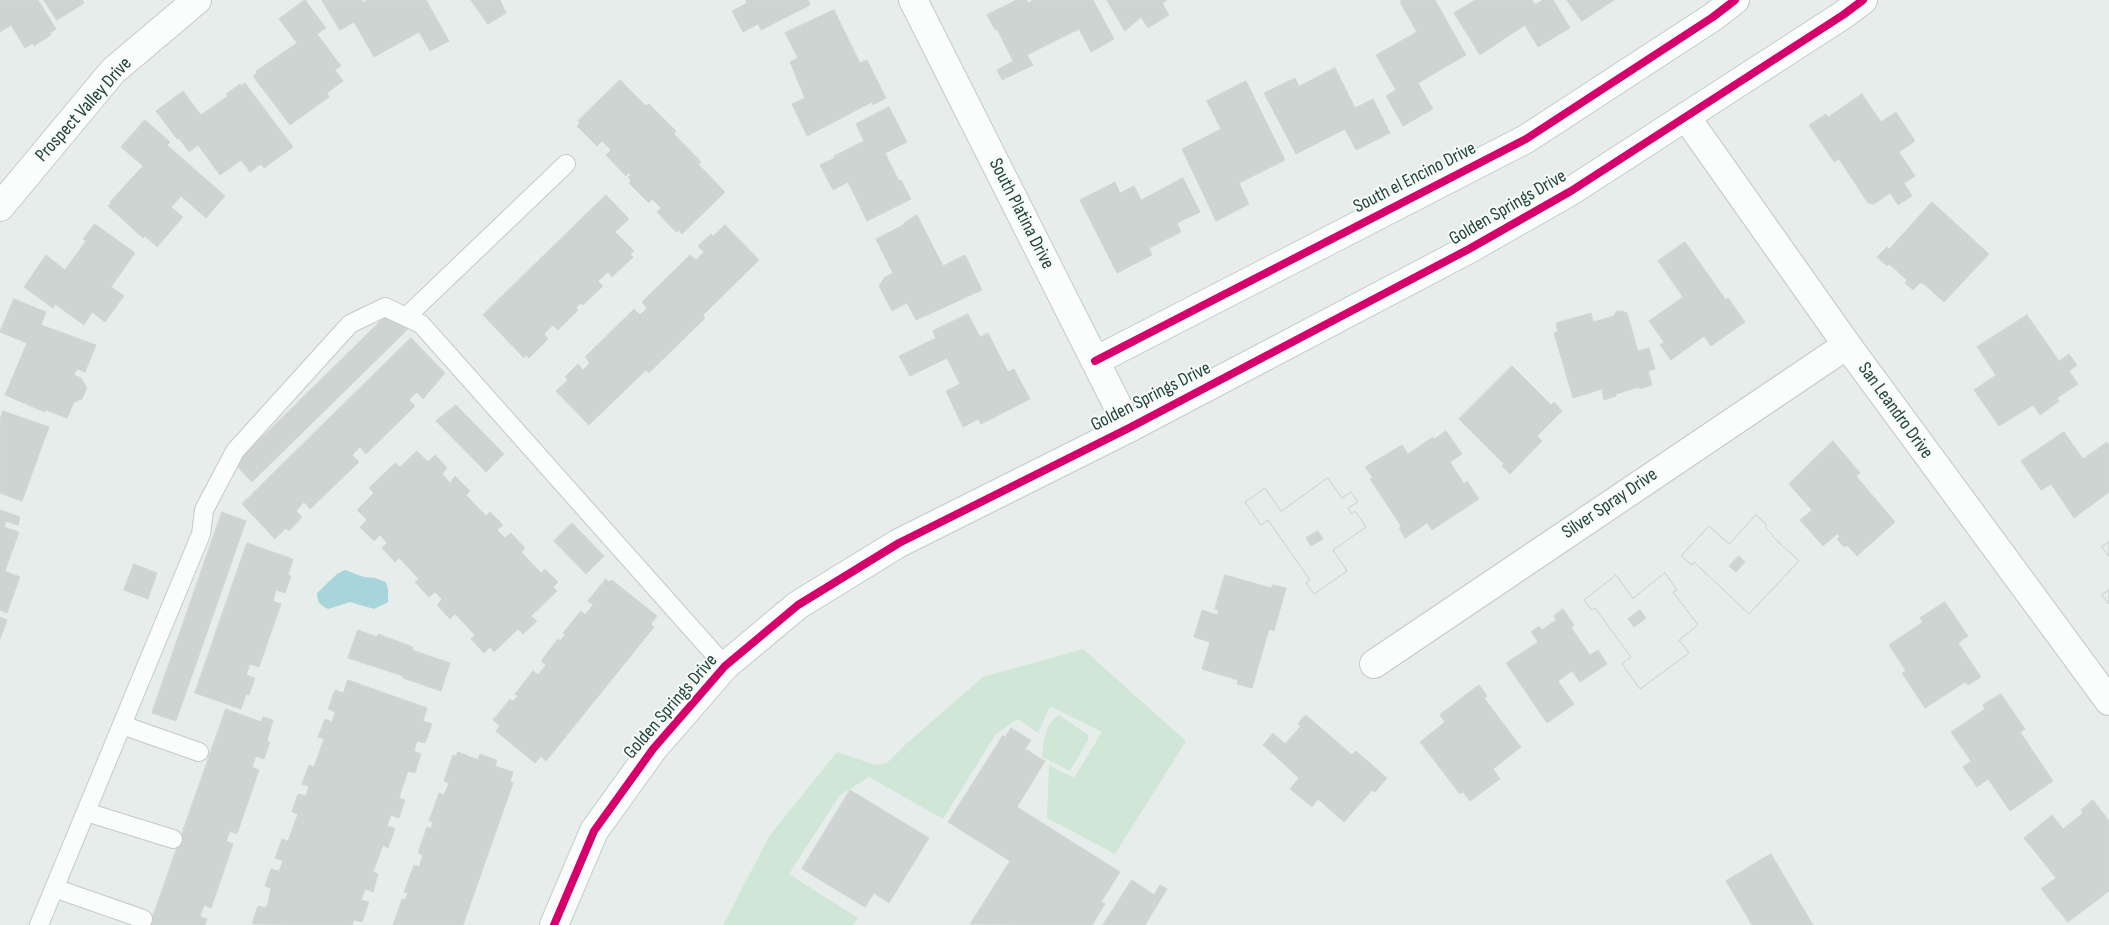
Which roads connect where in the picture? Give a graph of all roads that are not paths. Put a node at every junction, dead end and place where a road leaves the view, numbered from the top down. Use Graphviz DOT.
graph roads {
  1 [pos="198,0"];
  2 [pos="913,0"];
  3 [pos="1735,0"];
  4 [pos="1863,0"];
  5 [pos="1686,117"];
  6 [pos="566,164"];
  7 [pos="0,207"];
  8 [pos="406,317"];
  9 [pos="1847,345"];
  10 [pos="1095,362"];
  11 [pos="1129,428"];
  12 [pos="1374,664"];
  13 [pos="725,666"];
  14 [pos="2109,701"];
  15 [pos="122,725"];
  16 [pos="200,752"];
  17 [pos="86,812"];
  18 [pos="173,840"];
  19 [pos="54,888"];
  20 [pos="143,919"];
  21 [pos="39,925"];
  22 [pos="554,925"];
  1 -- 7 [label="street, Prospect Valley Drive"];
  2 -- 10 [label="street, South Platina Drive"];
  3 -- 10 [label="street, South el Encino Drive"];
  4 -- 5 [label="street, Golden Springs Drive"];
  5 -- 9 [label="street, San Leandro Drive"];
  5 -- 11 [label="street, Golden Springs Drive"];
  6 -- 8 [label="lane"];
  8 -- 13 [label="lane"];
  8 -- 15 [label="lane"];
  9 -- 12 [label="street, Silver Spray Drive"];
  9 -- 14 [label="street, San Leandro Drive"];
  10 -- 11 [label="street, South Platina Drive"];
  11 -- 13 [label="street, Golden Springs Drive"];
  13 -- 22 [label="street, Golden Springs Drive"];
  15 -- 16 [label="lane"];
  15 -- 17 [label="lane"];
  17 -- 18 [label="lane"];
  17 -- 19 [label="lane"];
  19 -- 20 [label="lane"];
  19 -- 21 [label="lane"];
}
